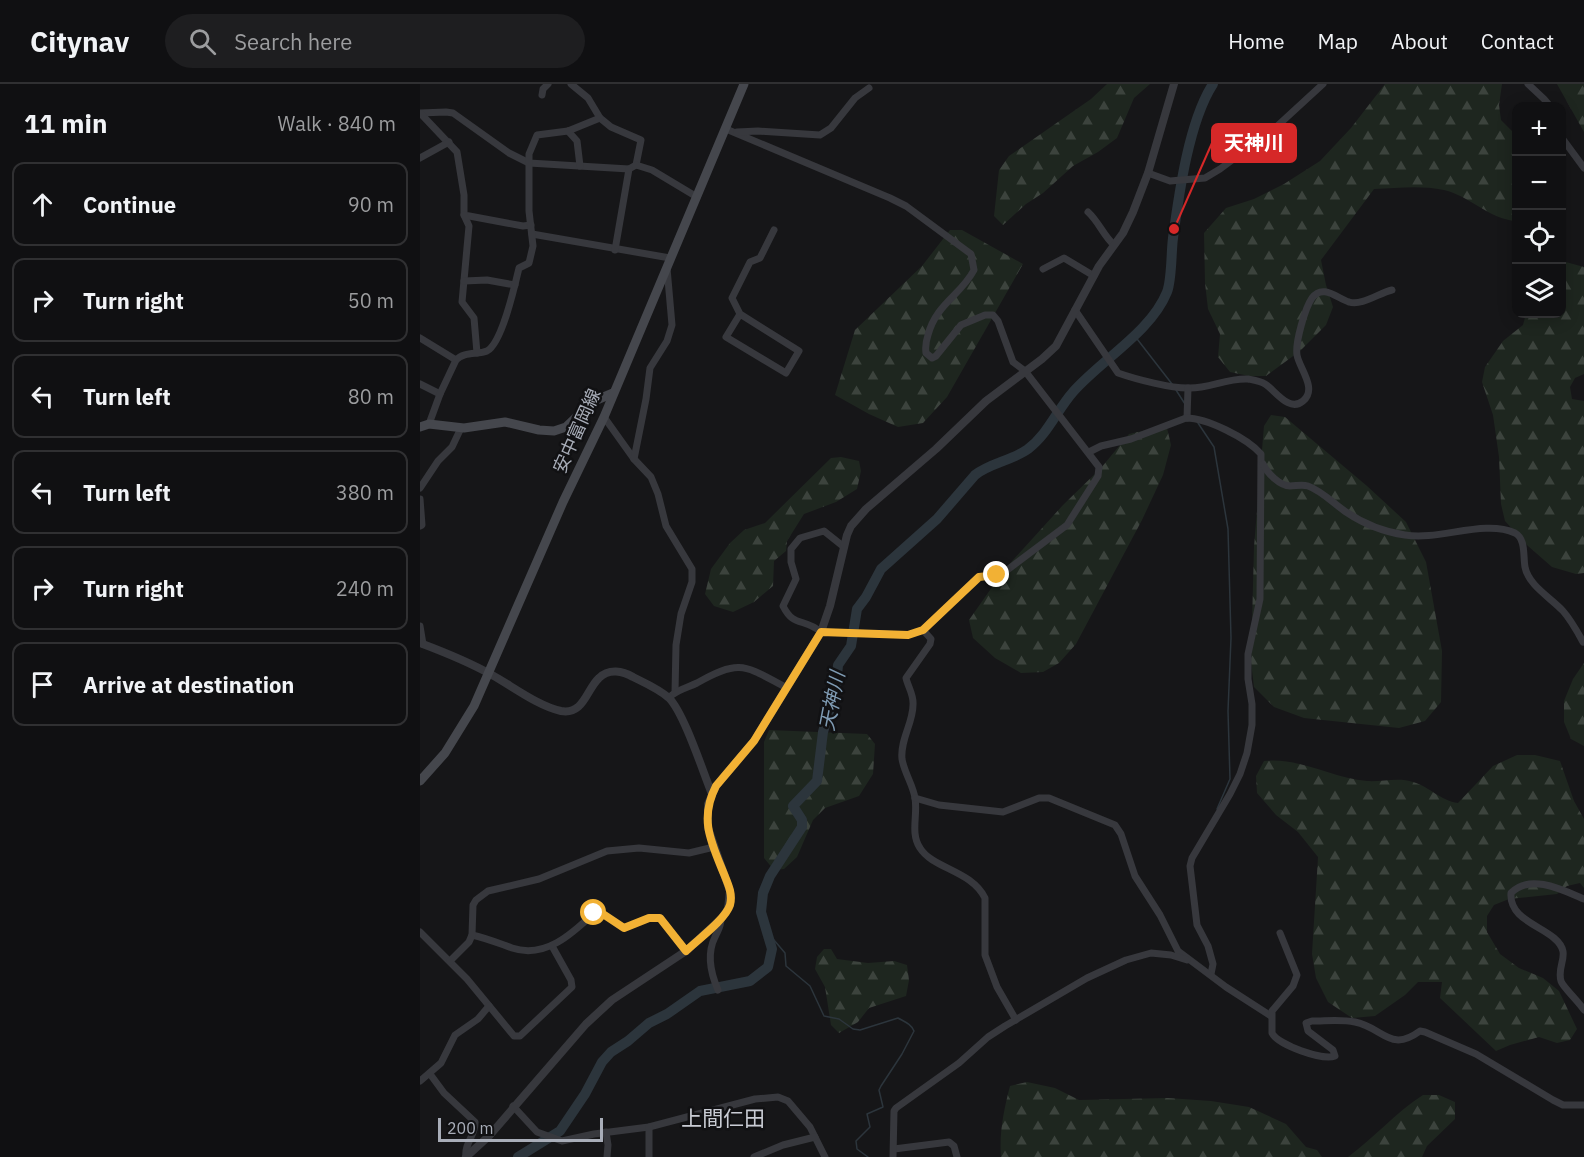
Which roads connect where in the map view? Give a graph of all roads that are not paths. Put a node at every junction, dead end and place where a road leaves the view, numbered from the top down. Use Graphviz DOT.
graph roads {
  1 [pos="548,84"];
  2 [pos="571,84"];
  3 [pos="744,84"];
  4 [pos="1174,84"];
  5 [pos="1323,84"];
  6 [pos="1528,84"];
  7 [pos="868,88"];
  8 [pos="542,95"];
  9 [pos="1546,102"];
  10 [pos="420,114"];
  11 [pos="600,118"];
  12 [pos="568,131"];
  13 [pos="730,131"];
  14 [pos="449,142"];
  15 [pos="1566,143"];
  16 [pos="420,158"];
  17 [pos="529,163"];
  18 [pos="580,166"];
  19 [pos="632,167"];
  20 [pos="1584,168"];
  21 [pos="1148,173"];
  22 [pos="697,197"];
  23 [pos="1088,212"];
  24 [pos="464,215"];
  25 [pos="531,225"];
  26 [pos="774,230"];
  27 [pos="532,234"];
  28 [pos="1114,245"];
  29 [pos="615,250"];
  30 [pos="669,262"];
  31 [pos="1042,269"];
  32 [pos="1094,276"];
  33 [pos="464,281"];
  34 [pos="515,285"];
  35 [pos="1392,290"];
  36 [pos="1075,310"];
  37 [pos="741,314"];
  38 [pos="420,338"];
  39 [pos="477,353"];
  40 [pos="456,360"];
  41 [pos="1025,371"];
  42 [pos="420,384"];
  43 [pos="1188,388"];
  44 [pos="613,393"];
  45 [pos="440,394"];
  46 [pos="603,417"];
  47 [pos="1187,418"];
  48 [pos="425,426"];
  49 [pos="460,428"];
  50 [pos="1089,452"];
  51 [pos="634,459"];
  52 [pos="1262,462"];
  53 [pos="420,488"];
  54 [pos="420,500"];
  55 [pos="420,526"];
  56 [pos="844,547"];
  57 [pos="420,626"];
  58 [pos="923,630"];
  59 [pos="821,632"];
  60 [pos="1583,642"];
  61 [pos="422,644"];
  62 [pos="489,673"];
  63 [pos="787,688"];
  64 [pos="672,695"];
  65 [pos="420,781"];
  66 [pos="712,794"];
  67 [pos="915,798"];
  68 [pos="714,847"];
  69 [pos="1584,898"];
  70 [pos="721,919"];
  71 [pos="420,932"];
  72 [pos="1280,933"];
  73 [pos="472,935"];
  74 [pos="552,946"];
  75 [pos="686,951"];
  76 [pos="450,961"];
  77 [pos="1190,961"];
  78 [pos="1211,974"];
  79 [pos="717,987"];
  80 [pos="489,1006"];
  81 [pos="1584,1010"];
  82 [pos="1271,1016"];
  83 [pos="1016,1020"];
  84 [pos="430,1074"];
  85 [pos="420,1081"];
  86 [pos="1584,1105"];
  87 [pos="513,1106"];
  88 [pos="649,1127"];
  89 [pos="606,1132"];
  90 [pos="815,1137"];
  91 [pos="772,1149"];
  92 [pos="893,1153"];
  93 [pos="466,1157"];
  94 [pos="607,1157"];
  95 [pos="649,1157"];
  96 [pos="753,1157"];
  97 [pos="775,1157"];
  98 [pos="825,1157"];
  99 [pos="957,1157"];
  1 -- 8 [label="street"];
  2 -- 11 [label="street"];
  3 -- 13 [label="main road, 安中富岡線"];
  4 -- 21 [label="street"];
  5 -- 21 [label="street"];
  6 -- 9 [label="street"];
  7 -- 13 [label="street"];
  10 -- 14 [label="street"];
  10 -- 17 [label="street"];
  11 -- 12 [label="street"];
  11 -- 19 [label="street"];
  12 -- 17 [label="street"];
  12 -- 18 [label="street"];
  13 -- 22 [label="main road, 安中富岡線"];
  13 -- 41 [label="street"];
  14 -- 16 [label="street"];
  14 -- 24 [label="street"];
  15 -- 20 [label="street"];
  17 -- 18 [label="street"];
  17 -- 25 [label="street"];
  18 -- 19 [label="street"];
  19 -- 22 [label="street"];
  19 -- 29 [label="street"];
  21 -- 28 [label="street"];
  22 -- 30 [label="main road, 安中富岡線"];
  23 -- 28 [label="street"];
  24 -- 25 [label="street"];
  24 -- 33 [label="street"];
  25 -- 27 [label="street"];
  26 -- 37 [label="street"];
  27 -- 29 [label="street"];
  27 -- 34 [label="street"];
  28 -- 32 [label="street"];
  29 -- 30 [label="street"];
  30 -- 44 [label="main road, 安中富岡線"];
  30 -- 51 [label="street"];
  31 -- 32 [label="street"];
  32 -- 36 [label="street"];
  33 -- 34 [label="street"];
  33 -- 39 [label="street"];
  34 -- 39 [label="street"];
  35 -- 43 [label="street"];
  36 -- 41 [label="street"];
  36 -- 43 [label="street"];
  37 -- 37 [label="street"];
  38 -- 40 [label="street"];
  39 -- 40 [label="street"];
  40 -- 45 [label="street"];
  41 -- 50 [label="street"];
  41 -- 56 [label="street"];
  42 -- 45 [label="street"];
  43 -- 47 [label="street"];
  44 -- 46 [label="main road, 安中富岡線"];
  44 -- 49 [label="main road"];
  45 -- 48 [label="street"];
  46 -- 51 [label="street"];
  46 -- 62 [label="main road, 安中富岡線"];
  47 -- 50 [label="street"];
  47 -- 52 [label="street"];
  48 -- 49 [label="main road"];
  49 -- 53 [label="street"];
  50 -- 58 [label="street"];
  51 -- 64 [label="street"];
  52 -- 60 [label="street"];
  52 -- 78 [label="street"];
  54 -- 55 [label="street"];
  56 -- 59 [label="street"];
  56 -- 59 [label="street"];
  57 -- 61 [label="street"];
  58 -- 59 [label="street"];
  58 -- 67 [label="street"];
  59 -- 63 [label="street"];
  61 -- 62 [label="street"];
  62 -- 64 [label="street"];
  62 -- 65 [label="main road, 安中富岡線"];
  63 -- 64 [label="street"];
  63 -- 66 [label="street"];
  64 -- 66 [label="street"];
  66 -- 68 [label="street"];
  67 -- 77 [label="street"];
  67 -- 83 [label="street"];
  68 -- 70 [label="street"];
  68 -- 73 [label="street"];
  69 -- 81 [label="street"];
  70 -- 75 [label="street"];
  70 -- 79 [label="street"];
  71 -- 76 [label="street"];
  72 -- 82 [label="street"];
  73 -- 74 [label="street"];
  73 -- 76 [label="street"];
  74 -- 75 [label="street"];
  74 -- 80 [label="street"];
  75 -- 87 [label="street"];
  76 -- 80 [label="street"];
  77 -- 78 [label="street"];
  77 -- 83 [label="street"];
  78 -- 82 [label="street"];
  80 -- 84 [label="street"];
  82 -- 86 [label="street"];
  83 -- 92 [label="street"];
  84 -- 85 [label="street"];
  84 -- 93 [label="street"];
  87 -- 89 [label="street"];
  87 -- 93 [label="street"];
  88 -- 89 [label="street"];
  88 -- 90 [label="street"];
  88 -- 95 [label="street"];
  89 -- 94 [label="street"];
  90 -- 91 [label="street"];
  90 -- 98 [label="street"];
  91 -- 96 [label="street"];
  91 -- 97 [label="street"];
  92 -- 99 [label="street"];
}
